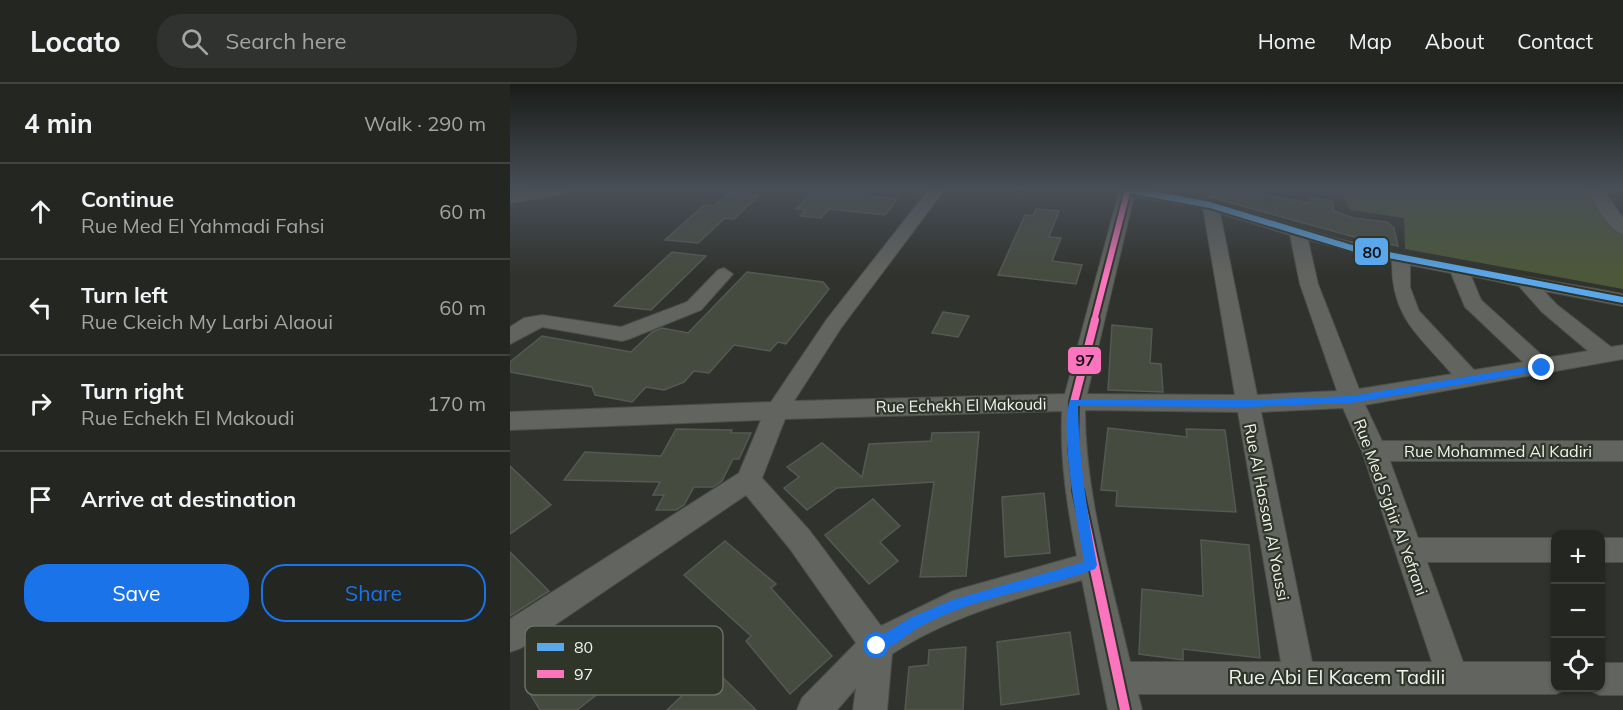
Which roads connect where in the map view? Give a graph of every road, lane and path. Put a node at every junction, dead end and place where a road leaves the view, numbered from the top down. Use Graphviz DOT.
graph roads {
  1 [pos="915,218"];
  2 [pos="1119,218"];
  3 [pos="1212,218"];
  4 [pos="1252,218"];
  5 [pos="1298,233"];
  6 [pos="1401,258"];
  7 [pos="1459,269"];
  8 [pos="724,274"];
  9 [pos="1525,281"];
  10 [pos="1623,300"];
  11 [pos="510,337"];
  12 [pos="1615,353"];
  13 [pos="1542,368"];
  14 [pos="1470,380"];
  15 [pos="1351,399"];
  16 [pos="1074,402"];
  17 [pos="1247,404"];
  18 [pos="778,410"];
  19 [pos="510,421"];
  20 [pos="1374,451"];
  21 [pos="1623,451"];
  22 [pos="749,480"];
  23 [pos="1409,550"];
  24 [pos="1551,550"];
  25 [pos="1605,550"];
  26 [pos="1623,550"];
  27 [pos="1091,565"];
  28 [pos="527,626"];
  29 [pos="525,627"];
  30 [pos="510,637"];
  31 [pos="877,646"];
  32 [pos="1299,676"];
  33 [pos="1453,677"];
  34 [pos="1119,678"];
  35 [pos="1551,678"];
  36 [pos="1605,678"];
  37 [pos="1623,679"];
  38 [pos="814,710"];
  39 [pos="870,710"];
  40 [pos="1125,710"];
  1 -- 18 [label="street"];
  2 -- 16 [label="street"];
  3 -- 17 [label="street, Rue Al Hassan Al Youssi"];
  4 -- 5 [label="street"];
  5 -- 6 [label="street"];
  5 -- 15 [label="street, Rue Med S'ghir Al Yefrani"];
  6 -- 7 [label="street"];
  6 -- 14 [label="street"];
  7 -- 9 [label="street"];
  7 -- 13 [label="street"];
  8 -- 11 [label="street"];
  9 -- 10 [label="street"];
  9 -- 12 [label="street"];
  12 -- 13 [label="street, Rue Echekh El Makoudi"];
  13 -- 14 [label="street, Rue Echekh El Makoudi"];
  14 -- 15 [label="street, Rue Echekh El Makoudi"];
  15 -- 17 [label="street, Rue Echekh El Makoudi"];
  15 -- 20 [label="street, Rue Med S'ghir Al Yefrani"];
  16 -- 17 [label="street, Rue Echekh El Makoudi"];
  16 -- 18 [label="street, Rue Echekh El Makoudi"];
  16 -- 27 [label="street"];
  17 -- 32 [label="street, Rue Al Hassan Al Youssi"];
  18 -- 19 [label="street, Rue Echekh El Makoudi"];
  18 -- 22 [label="street"];
  20 -- 21 [label="street, Rue Mohammed Al Kadiri"];
  20 -- 23 [label="street, Rue Med S'ghir Al Yefrani"];
  22 -- 28 [label="street"];
  22 -- 31 [label="street"];
  23 -- 24 [label="street"];
  23 -- 33 [label="street, Rue Med S'ghir Al Yefrani"];
  25 -- 26 [label="street"];
  27 -- 31 [label="street"];
  27 -- 34 [label="street"];
  29 -- 30 [label="street"];
  31 -- 38 [label="street"];
  31 -- 39 [label="street"];
  32 -- 33 [label="street, Rue Abi El Kacem Tadili"];
  32 -- 34 [label="street, Rue Abi El Kacem Tadili"];
  33 -- 35 [label="street, Rue Abi El Kacem Tadili"];
  34 -- 40 [label="street"];
  36 -- 37 [label="street"];
}
